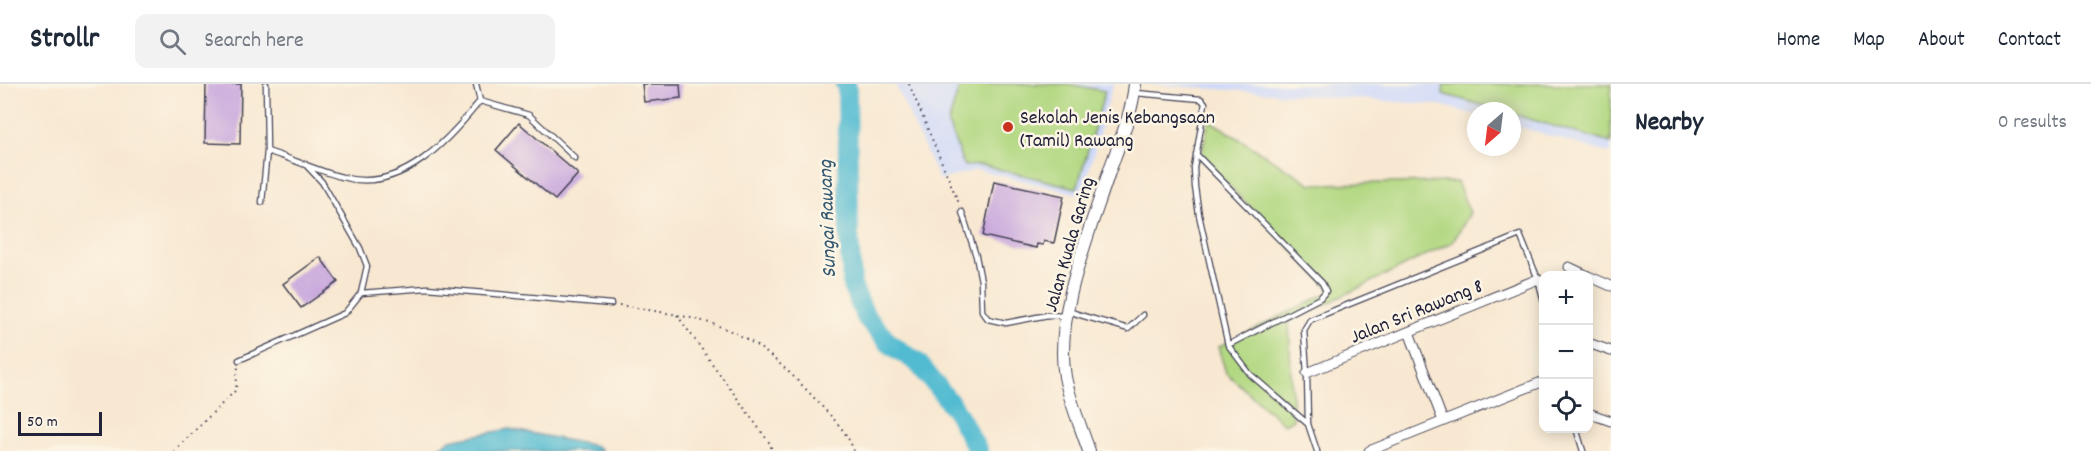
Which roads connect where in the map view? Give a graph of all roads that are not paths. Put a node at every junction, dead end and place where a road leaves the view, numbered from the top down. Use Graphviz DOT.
graph roads {
  1 [pos="267,84"];
  2 [pos="476,84"];
  3 [pos="1134,88"];
  4 [pos="480,101"];
  5 [pos="267,150"];
  6 [pos="1196,154"];
  7 [pos="575,159"];
  8 [pos="304,164"];
  9 [pos="262,202"];
  10 [pos="962,212"];
  11 [pos="1569,267"];
  12 [pos="1577,271"];
  13 [pos="1593,278"];
  14 [pos="1538,279"];
  15 [pos="1539,283"];
  16 [pos="1611,286"];
  17 [pos="361,293"];
  18 [pos="611,304"];
  19 [pos="1066,313"];
  20 [pos="1143,315"];
  21 [pos="1409,332"];
  22 [pos="1228,345"];
  23 [pos="1593,345"];
  24 [pos="1611,351"];
  25 [pos="238,360"];
  26 [pos="1307,373"];
  27 [pos="1539,383"];
  28 [pos="1593,415"];
  29 [pos="1611,421"];
  30 [pos="1443,422"];
  31 [pos="1308,424"];
  32 [pos="1577,433"];
  33 [pos="1373,450"];
  34 [pos="1089,451"];
  35 [pos="1317,451"];
  36 [pos="1583,451"];
  1 -- 5 [label="lane"];
  2 -- 4 [label="lane"];
  3 -- 6 [label="lane"];
  3 -- 19 [label="street, Jalan Kuala Garing"];
  4 -- 7 [label="lane"];
  4 -- 8 [label="lane"];
  5 -- 8 [label="lane"];
  5 -- 9 [label="lane"];
  6 -- 22 [label="lane"];
  6 -- 22 [label="lane"];
  8 -- 17 [label="lane"];
  10 -- 19 [label="lane"];
  11 -- 12 [label="street"];
  13 -- 16 [label="street"];
  14 -- 15 [label="lane"];
  14 -- 21 [label="street, Jalan Sri Rawang 8"];
  14 -- 26 [label="lane"];
  17 -- 18 [label="lane"];
  17 -- 25 [label="lane"];
  19 -- 20 [label="lane"];
  19 -- 34 [label="street, Jalan Kuala Garing"];
  21 -- 26 [label="street, Jalan Sri Rawang 8"];
  21 -- 30 [label="street"];
  22 -- 31 [label="lane"];
  23 -- 24 [label="street"];
  26 -- 31 [label="lane"];
  27 -- 30 [label="street"];
  28 -- 29 [label="street"];
  30 -- 33 [label="street"];
  31 -- 35 [label="lane"];
  32 -- 36 [label="lane"];
}
